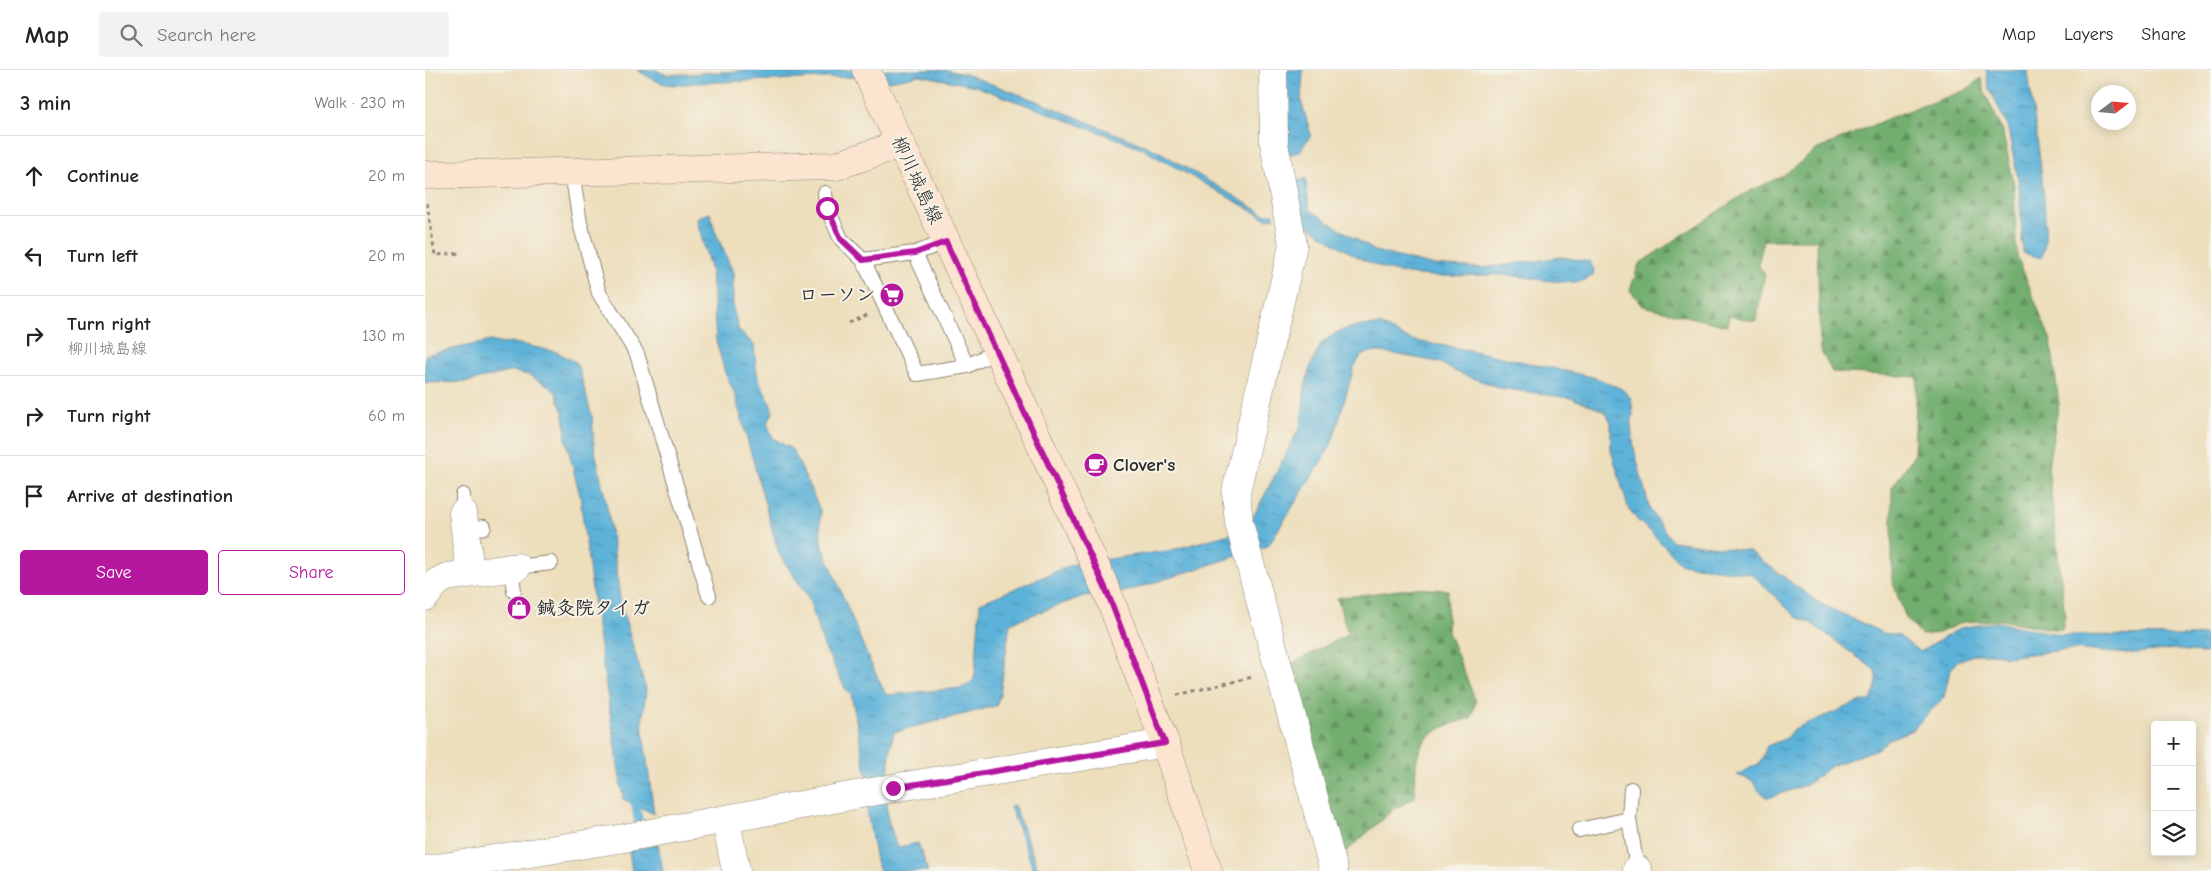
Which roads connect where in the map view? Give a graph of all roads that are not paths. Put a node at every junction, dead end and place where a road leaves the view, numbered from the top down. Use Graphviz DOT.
graph roads {
  1 [pos="866,70"];
  2 [pos="1273,70"];
  3 [pos="900,144"];
  4 [pos="572,172"];
  5 [pos="426,185"];
  6 [pos="825,193"];
  7 [pos="946,242"];
  8 [pos="915,253"];
  9 [pos="863,260"];
  10 [pos="997,351"];
  11 [pos="967,366"];
  12 [pos="468,516"];
  13 [pos="551,564"];
  14 [pos="470,573"];
  15 [pos="514,575"];
  16 [pos="709,596"];
  17 [pos="425,597"];
  18 [pos="1165,743"];
  19 [pos="1631,789"];
  20 [pos="1629,819"];
  21 [pos="726,821"];
  22 [pos="1579,830"];
  23 [pos="425,870"];
  24 [pos="1638,870"];
  25 [pos="735,871"];
  26 [pos="1208,871"];
  27 [pos="1335,871"];
  1 -- 3 [label="main road, 柳川城島線"];
  2 -- 27 [label="street"];
  3 -- 4 [label="main road"];
  3 -- 7 [label="main road, 柳川城島線"];
  4 -- 5 [label="main road"];
  4 -- 16 [label="lane"];
  6 -- 9 [label="lane"];
  7 -- 8 [label="lane"];
  7 -- 10 [label="main road, 柳川城島線"];
  8 -- 9 [label="lane"];
  8 -- 11 [label="lane"];
  9 -- 11 [label="lane"];
  10 -- 11 [label="lane"];
  10 -- 18 [label="main road, 柳川城島線"];
  12 -- 14 [label="street"];
  13 -- 15 [label="lane"];
  14 -- 15 [label="street"];
  14 -- 17 [label="street"];
  18 -- 21 [label="street"];
  18 -- 26 [label="main road, 柳川城島線"];
  19 -- 20 [label="lane"];
  20 -- 22 [label="lane"];
  20 -- 24 [label="lane"];
  21 -- 23 [label="street"];
  21 -- 25 [label="street"];
}
